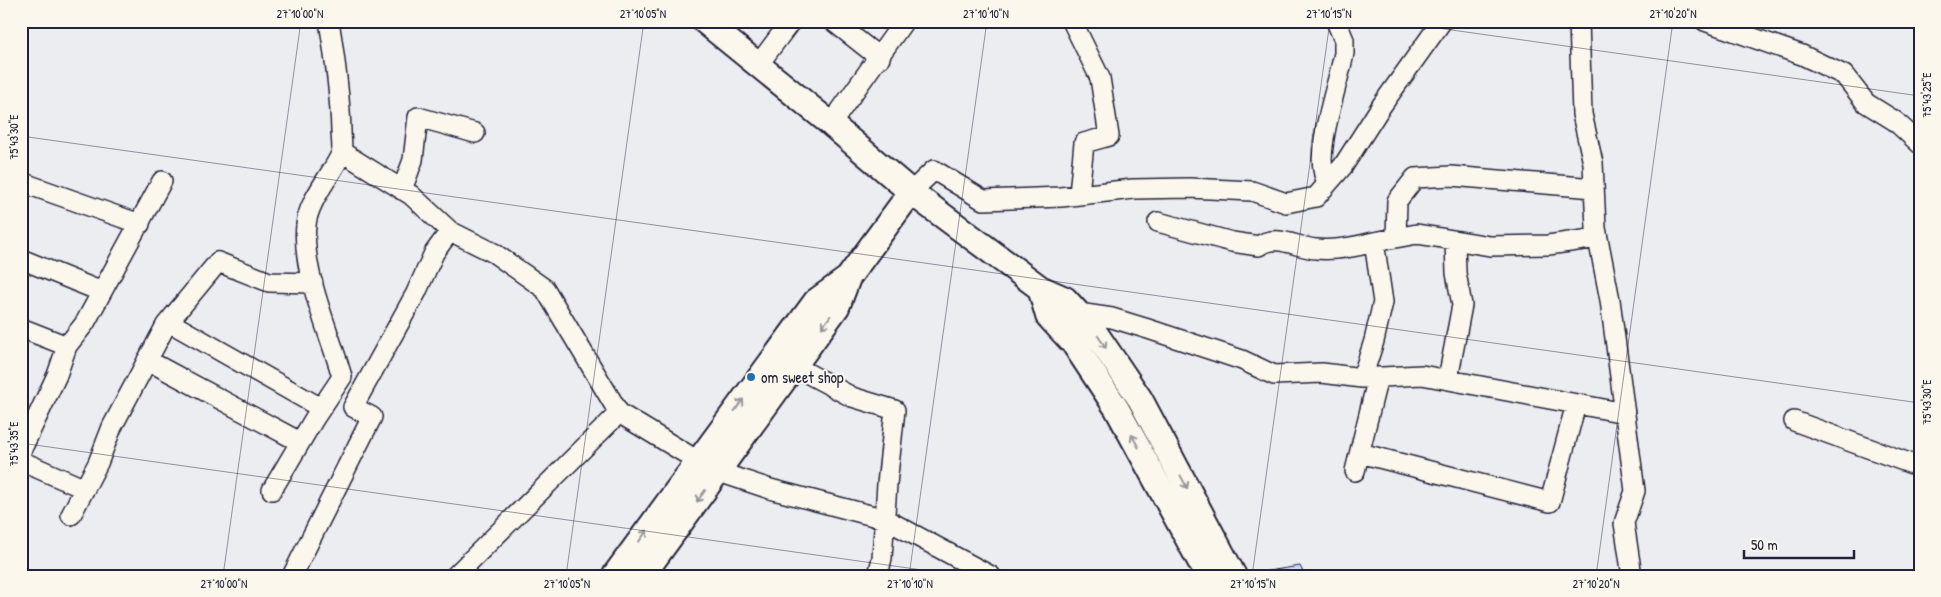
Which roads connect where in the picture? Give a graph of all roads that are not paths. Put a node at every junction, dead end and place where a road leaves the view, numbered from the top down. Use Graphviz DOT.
graph roads {
  1 [pos="329,21"];
  2 [pos="704,21"];
  3 [pos="792,21"];
  4 [pos="833,21"];
  5 [pos="904,21"];
  6 [pos="1072,21"];
  7 [pos="1336,21"];
  8 [pos="1442,21"];
  9 [pos="1579,21"];
  10 [pos="1705,21"];
  11 [pos="880,58"];
  12 [pos="758,65"];
  13 [pos="832,124"];
  14 [pos="475,133"];
  15 [pos="1920,144"];
  16 [pos="342,152"];
  17 [pos="162,181"];
  18 [pos="21,182"];
  19 [pos="1328,183"];
  20 [pos="1594,188"];
  21 [pos="402,190"];
  22 [pos="911,192"];
  23 [pos="1079,194"];
  24 [pos="1158,222"];
  25 [pos="140,224"];
  26 [pos="450,231"];
  27 [pos="1396,238"];
  28 [pos="1598,238"];
  29 [pos="1455,241"];
  30 [pos="1374,242"];
  31 [pos="21,259"];
  32 [pos="848,278"];
  33 [pos="313,283"];
  34 [pos="1040,288"];
  35 [pos="102,292"];
  36 [pos="1078,313"];
  37 [pos="169,322"];
  38 [pos="21,328"];
  39 [pos="67,346"];
  40 [pos="147,360"];
  41 [pos="794,366"];
  42 [pos="1370,378"];
  43 [pos="1448,379"];
  44 [pos="1576,404"];
  45 [pos="321,408"];
  46 [pos="619,413"];
  47 [pos="1626,413"];
  48 [pos="1794,421"];
  49 [pos="300,442"];
  50 [pos="21,451"];
  51 [pos="21,461"];
  52 [pos="708,466"];
  53 [pos="1920,467"];
  54 [pos="85,489"];
  55 [pos="272,490"];
  56 [pos="71,515"];
  57 [pos="1190,518"];
  58 [pos="885,519"];
  59 [pos="292,576"];
  60 [pos="455,576"];
  61 [pos="614,576"];
  62 [pos="642,576"];
  63 [pos="878,576"];
  64 [pos="991,576"];
  65 [pos="1208,576"];
  66 [pos="1234,576"];
  67 [pos="1632,576"];
  1 -- 16 [label="street"];
  2 -- 12 [label="main road"];
  3 -- 12 [label="street"];
  4 -- 11 [label="street"];
  5 -- 11 [label="street"];
  6 -- 23 [label="street"];
  7 -- 19 [label="street"];
  8 -- 19 [label="street"];
  9 -- 20 [label="street"];
  10 -- 15 [label="street"];
  11 -- 13 [label="street"];
  12 -- 13 [label="main road"];
  13 -- 22 [label="main road"];
  14 -- 21 [label="street"];
  16 -- 21 [label="street"];
  16 -- 33 [label="street"];
  17 -- 25 [label="street"];
  18 -- 25 [label="street"];
  19 -- 23 [label="street"];
  20 -- 27 [label="street"];
  20 -- 28 [label="street"];
  21 -- 26 [label="street"];
  22 -- 23 [label="street"];
  22 -- 32 [label="main road"];
  22 -- 34 [label="main road"];
  24 -- 30 [label="street"];
  25 -- 35 [label="street"];
  26 -- 46 [label="street"];
  26 -- 59 [label="street"];
  27 -- 29 [label="street"];
  27 -- 30 [label="street"];
  28 -- 29 [label="street"];
  28 -- 47 [label="street"];
  29 -- 43 [label="street"];
  30 -- 42 [label="street"];
  31 -- 35 [label="street"];
  32 -- 41 [label="main road, one-way"];
  52 -- 32 [label="main road, one-way"];
  33 -- 37 [label="street"];
  33 -- 45 [label="street"];
  34 -- 36 [label="main road"];
  57 -- 34 [label="main road, one-way"];
  35 -- 39 [label="street"];
  36 -- 42 [label="street"];
  36 -- 57 [label="main road, one-way"];
  37 -- 40 [label="street"];
  37 -- 45 [label="street"];
  38 -- 39 [label="street"];
  39 -- 50 [label="street"];
  40 -- 49 [label="street"];
  40 -- 54 [label="street"];
  41 -- 52 [label="main road"];
  41 -- 58 [label="street"];
  42 -- 43 [label="street"];
  42 -- 44 [label="street"];
  43 -- 44 [label="street"];
  44 -- 47 [label="street"];
  45 -- 49 [label="street"];
  46 -- 52 [label="street"];
  46 -- 60 [label="street"];
  47 -- 67 [label="street"];
  48 -- 53 [label="street"];
  49 -- 55 [label="street"];
  51 -- 54 [label="street"];
  52 -- 58 [label="street"];
  61 -- 52 [label="main road, one-way"];
  52 -- 62 [label="main road, one-way"];
  54 -- 56 [label="street"];
  57 -- 65 [label="main road"];
  57 -- 66 [label="main road"];
  58 -- 63 [label="street"];
  58 -- 64 [label="street"];
}
